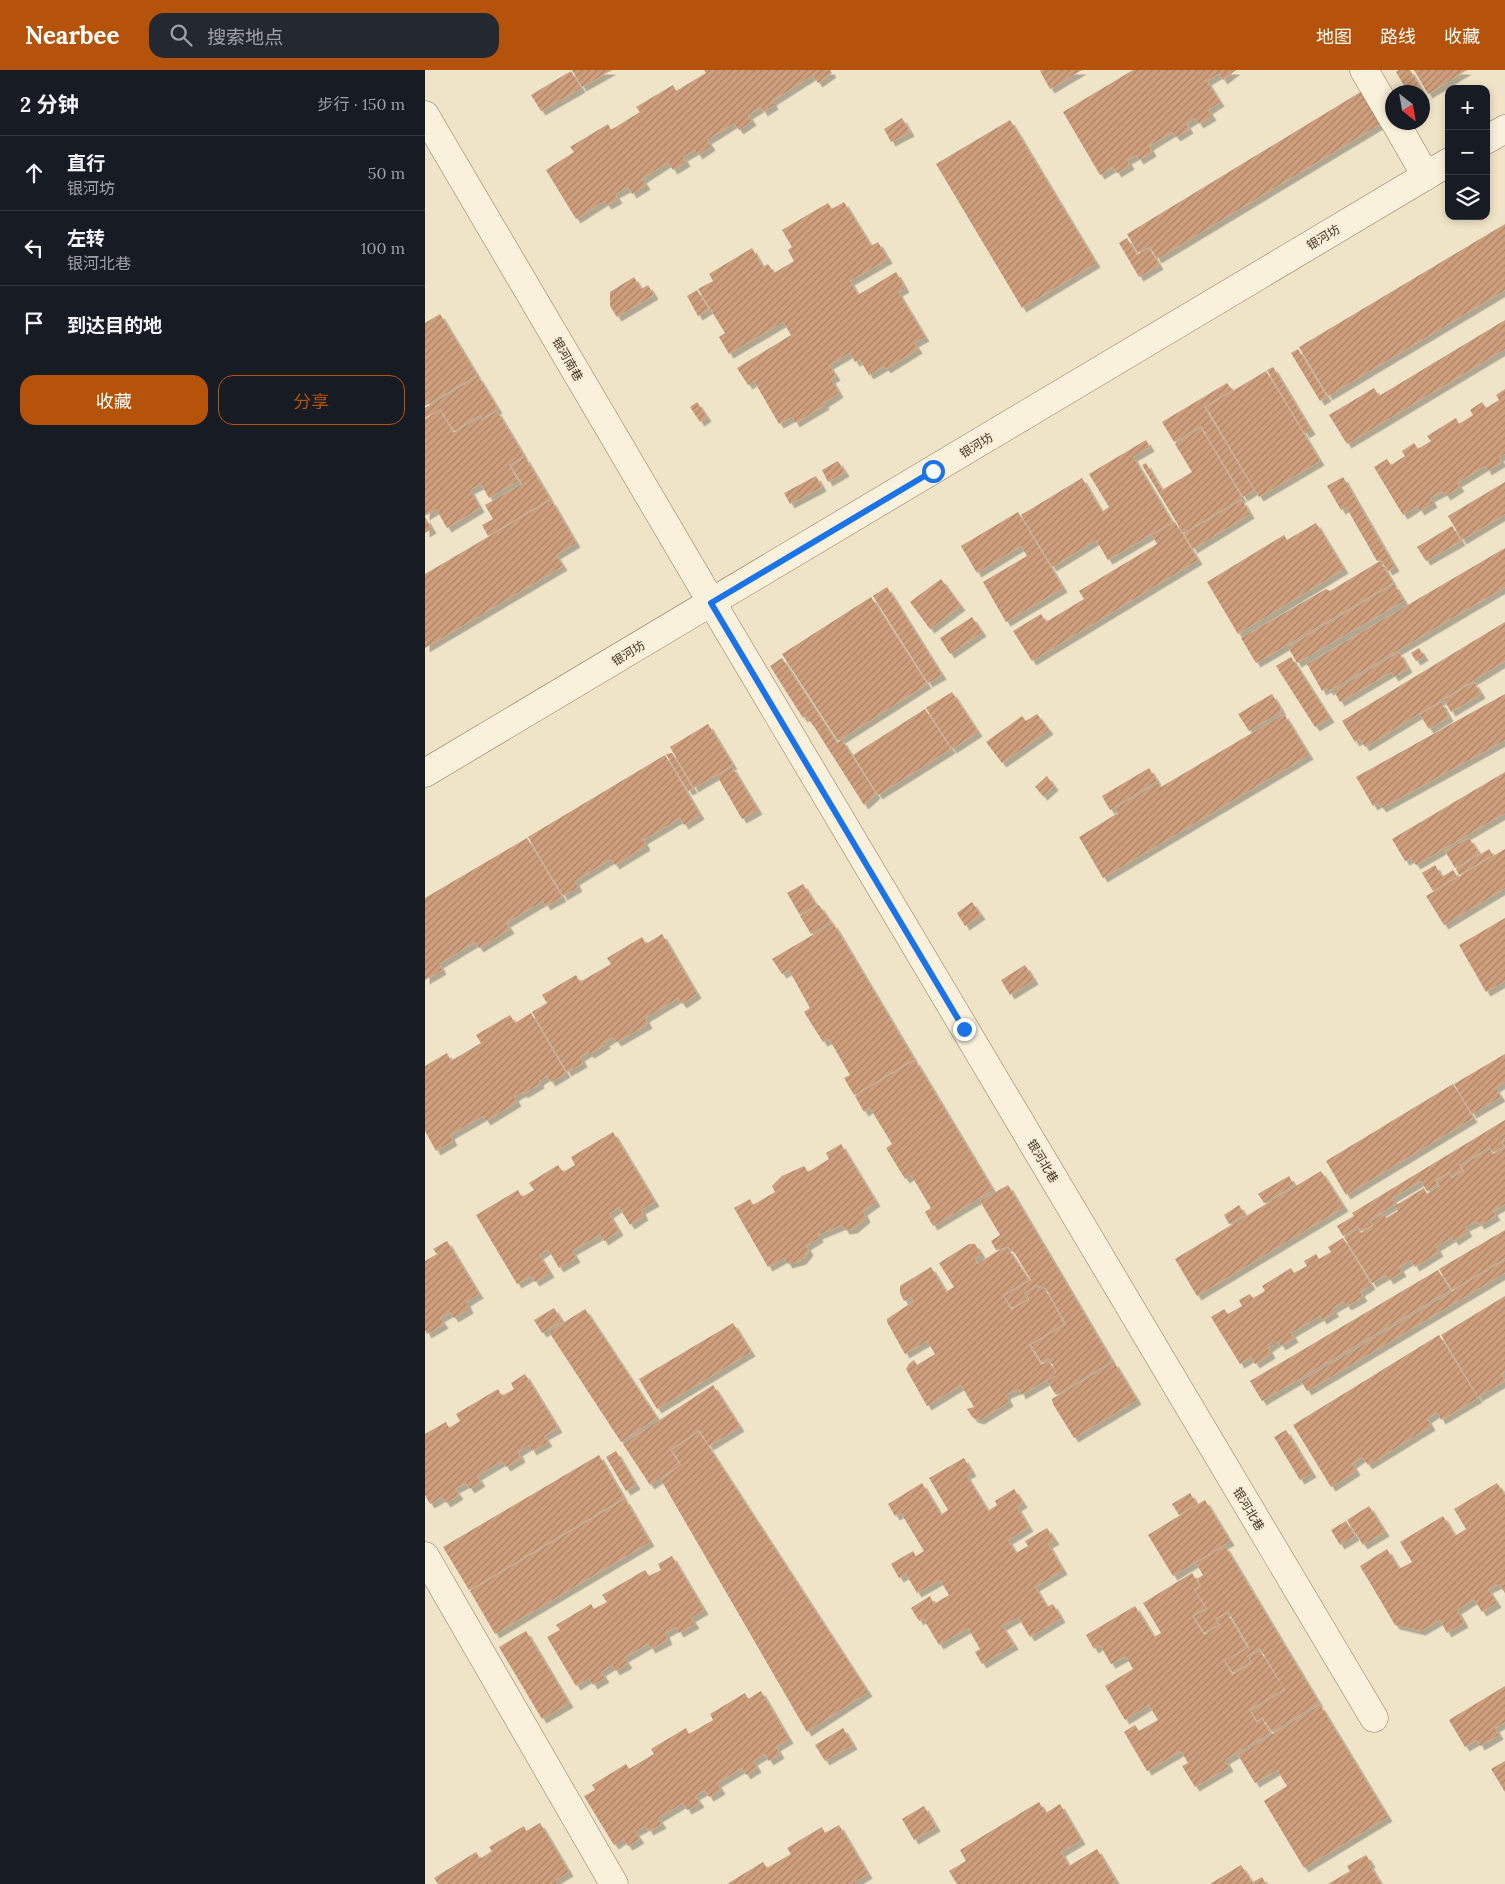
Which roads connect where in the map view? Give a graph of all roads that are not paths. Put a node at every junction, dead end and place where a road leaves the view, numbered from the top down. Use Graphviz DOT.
graph roads {
  1 [pos="1364,70"];
  2 [pos="1385,105"];
  3 [pos="425,115"];
  4 [pos="1505,129"];
  5 [pos="1400,130"];
  6 [pos="1490,138"];
  7 [pos="1445,164"];
  8 [pos="1426,176"];
  9 [pos="711,603"];
  10 [pos="425,773"];
  11 [pos="425,1556"];
  12 [pos="1374,1718"];
  13 [pos="614,1884"];
  1 -- 2 [label="street"];
  3 -- 9 [label="street, 银河南巷"];
  4 -- 6 [label="street"];
  5 -- 8 [label="street"];
  7 -- 8 [label="street, 银河坊"];
  8 -- 9 [label="street, 银河坊"];
  9 -- 10 [label="street, 银河坊"];
  9 -- 12 [label="street, 银河北巷"];
  11 -- 13 [label="street"];
}
